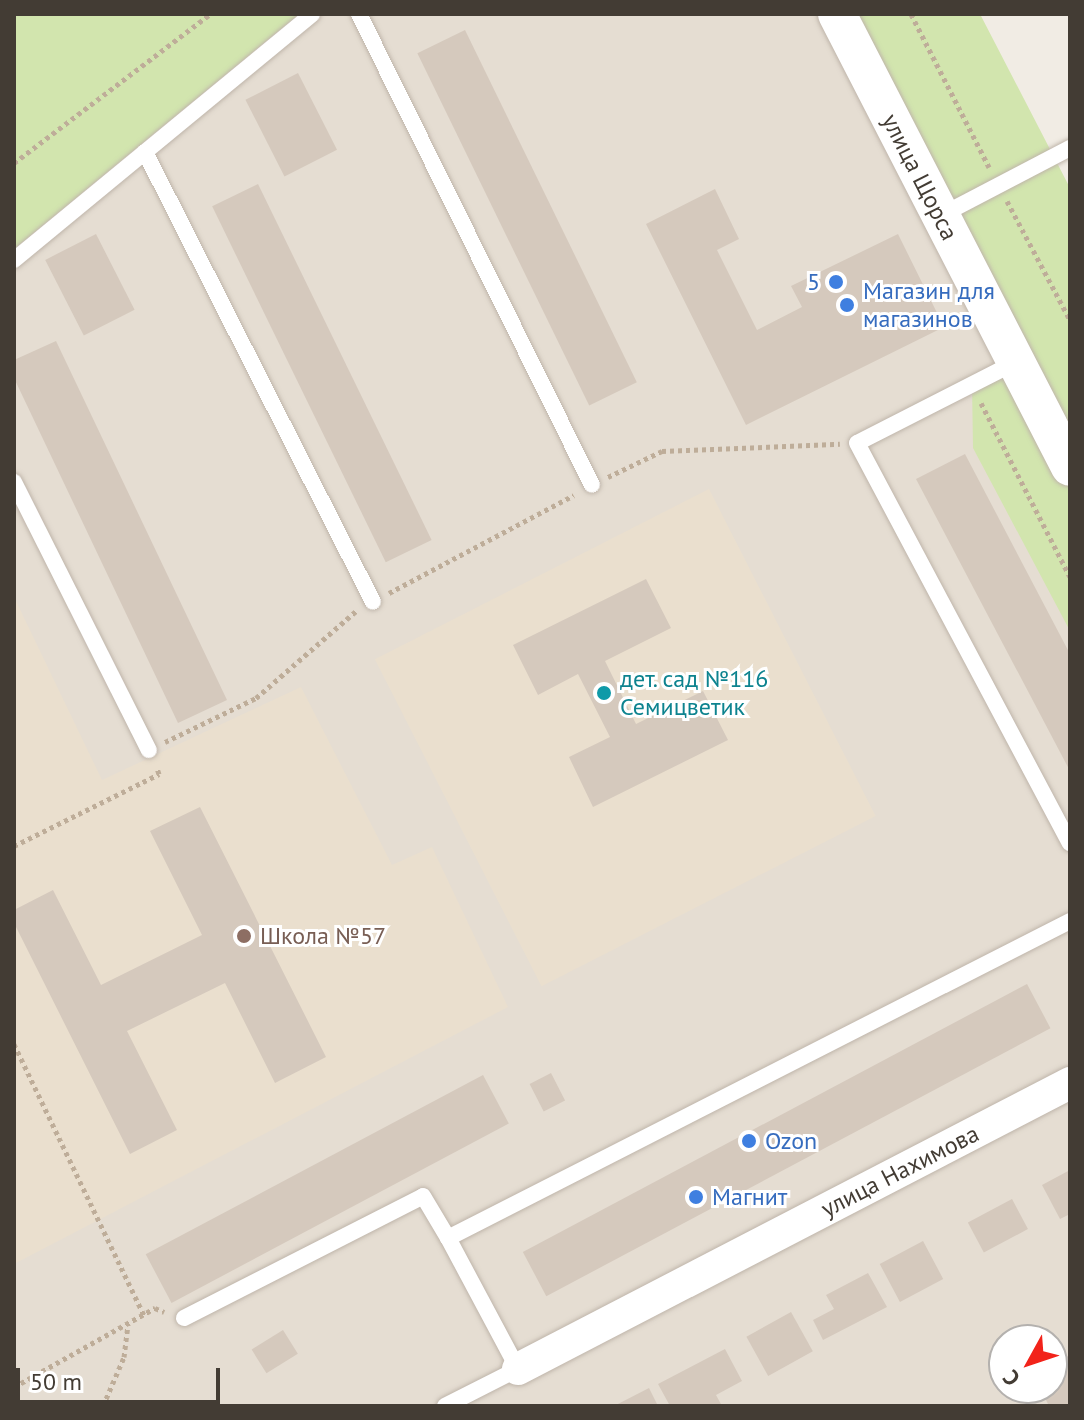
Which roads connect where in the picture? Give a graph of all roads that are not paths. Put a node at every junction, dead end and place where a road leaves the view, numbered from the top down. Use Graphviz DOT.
graph roads {
  1 [pos="312,14"];
  2 [pos="359,14"];
  3 [pos="837,14"];
  4 [pos="1070,148"];
  5 [pos="145,152"];
  6 [pos="940,216"];
  7 [pos="14,260"];
  8 [pos="1016,362"];
  9 [pos="1070,467"];
  10 [pos="14,482"];
  11 [pos="592,485"];
  12 [pos="373,602"];
  13 [pos="149,750"];
  14 [pos="1070,843"];
  15 [pos="1070,921"];
  16 [pos="1070,1083"];
  17 [pos="448,1238"];
  18 [pos="184,1318"];
  19 [pos="518,1369"];
  20 [pos="445,1406"];
  1 -- 5 [label="lane"];
  2 -- 11 [label="lane"];
  3 -- 6 [label="street, улица Щорса"];
  4 -- 6 [label="lane"];
  5 -- 7 [label="lane"];
  5 -- 12 [label="lane"];
  6 -- 8 [label="street, улица Щорса"];
  8 -- 9 [label="street, улица Щорса"];
  8 -- 14 [label="lane"];
  10 -- 13 [label="lane"];
  15 -- 17 [label="lane"];
  16 -- 19 [label="street, улица Нахимова"];
  17 -- 18 [label="lane"];
  17 -- 19 [label="lane"];
  19 -- 20 [label="lane"];
}
